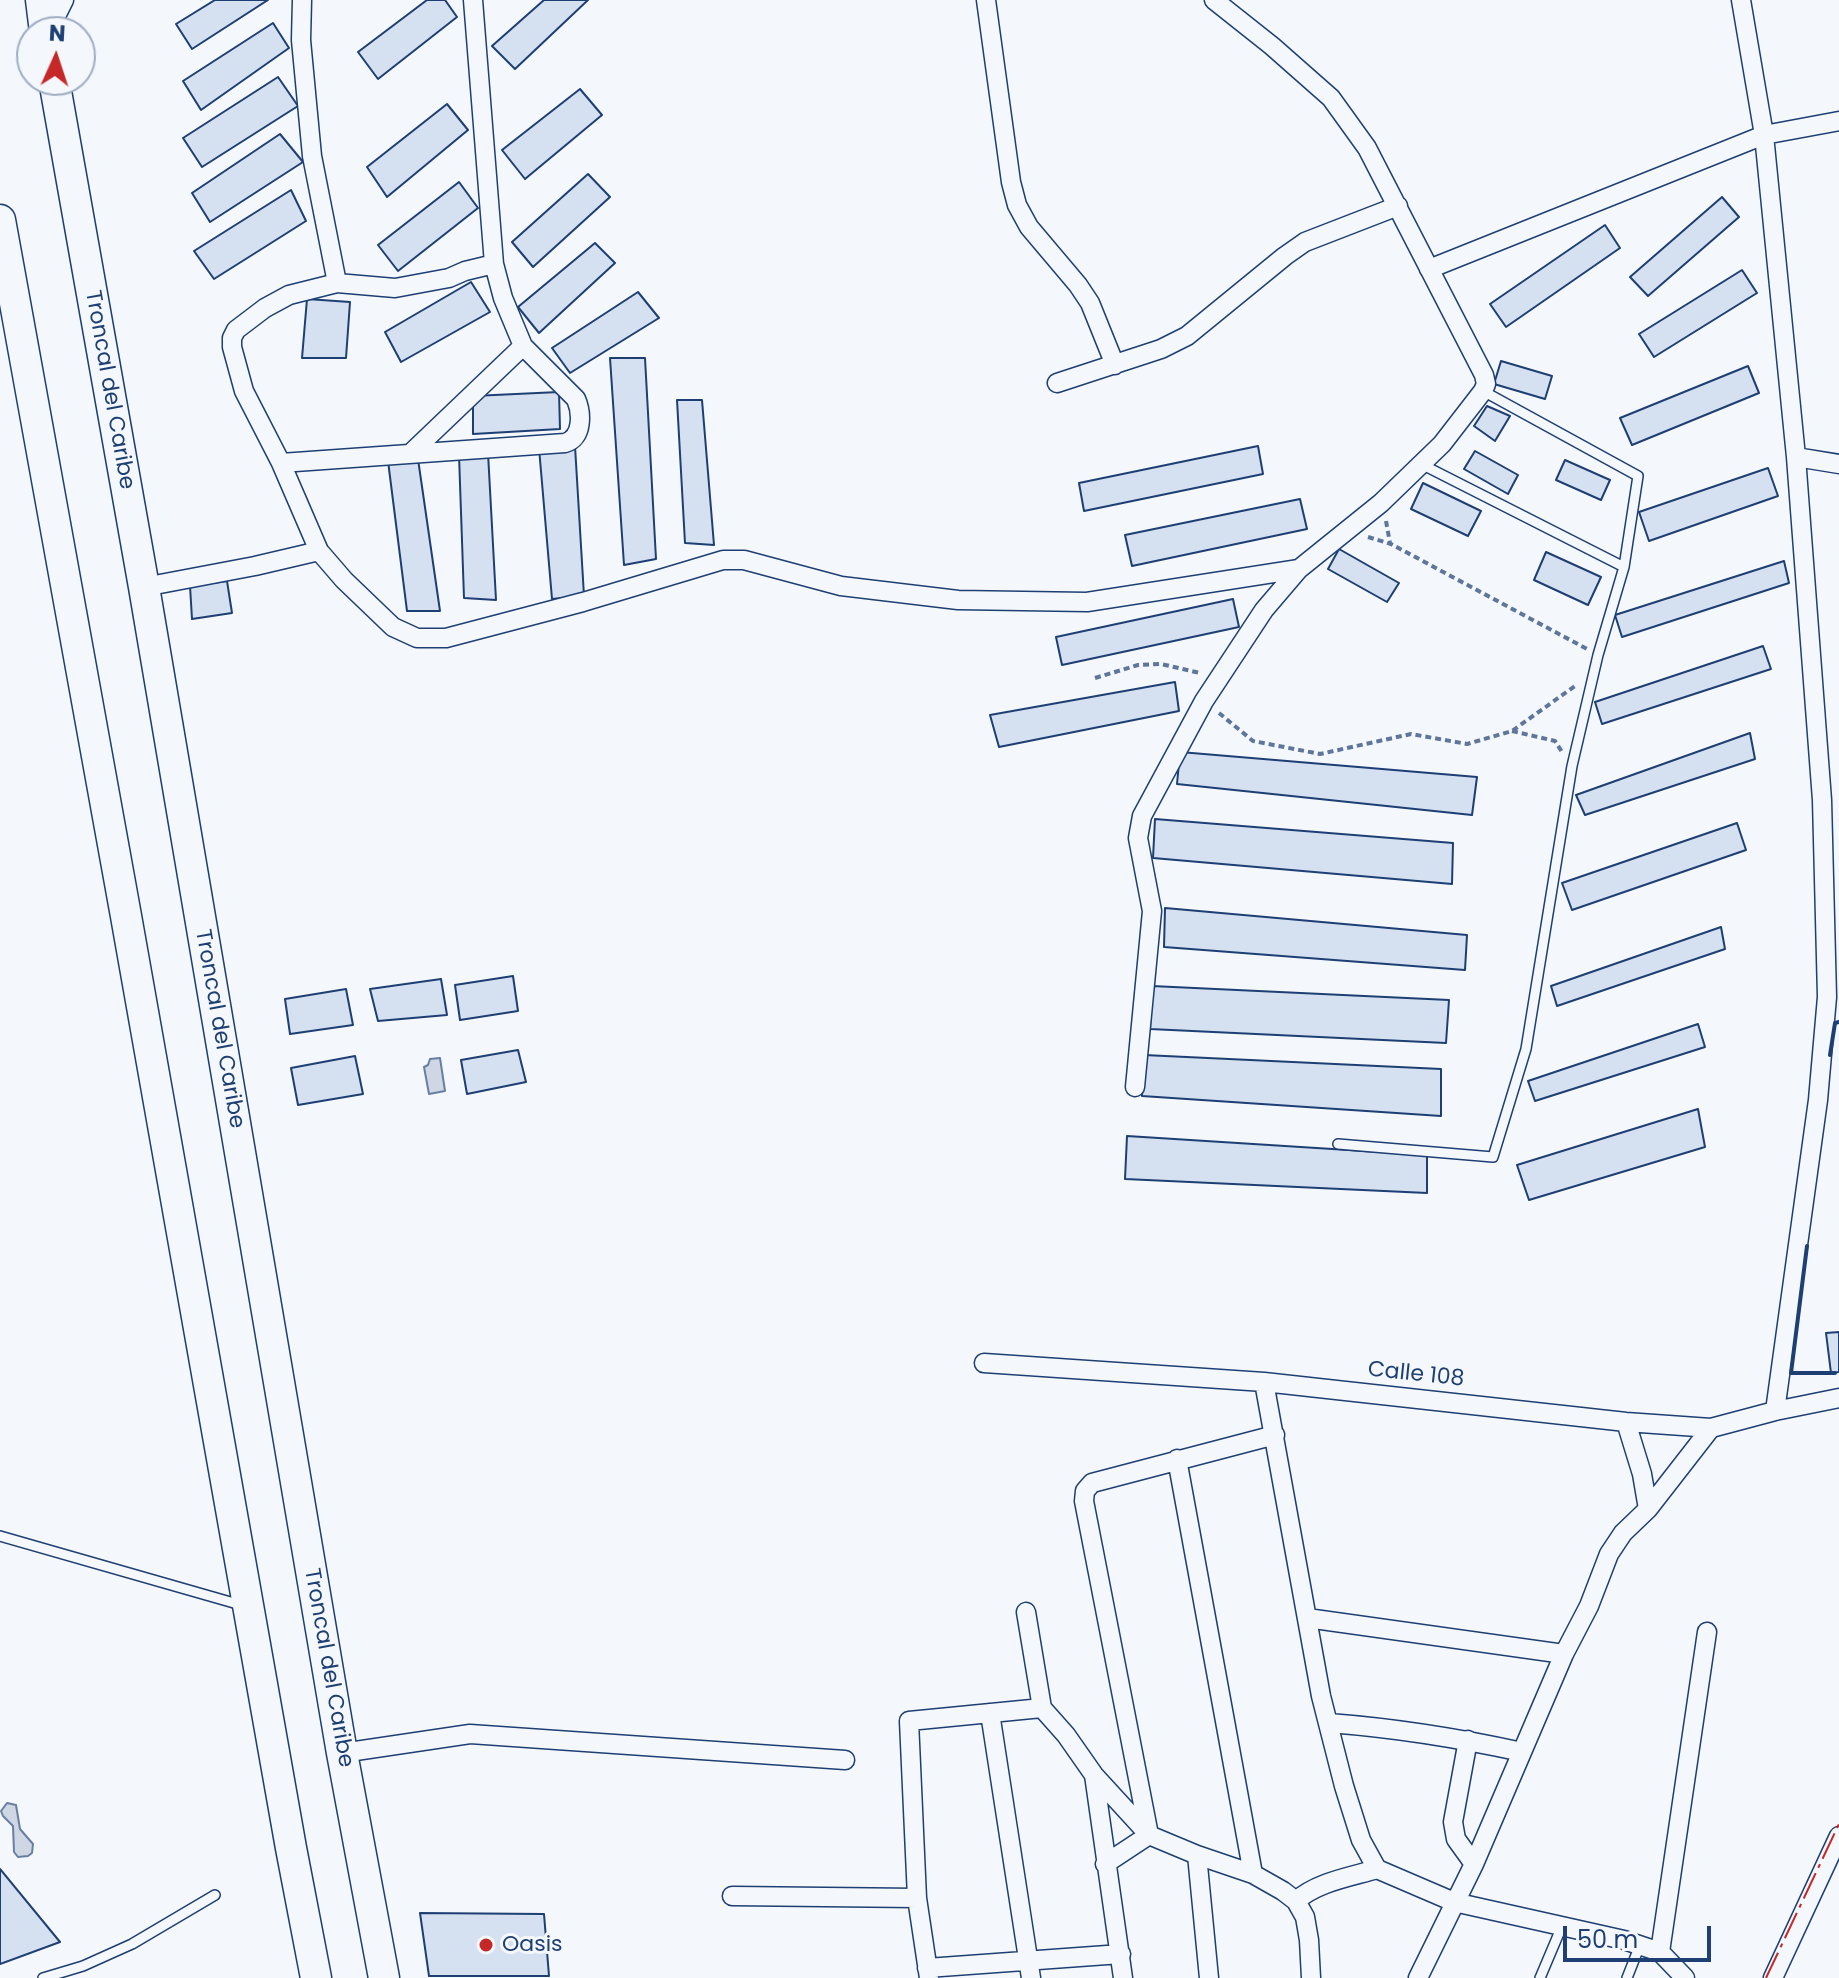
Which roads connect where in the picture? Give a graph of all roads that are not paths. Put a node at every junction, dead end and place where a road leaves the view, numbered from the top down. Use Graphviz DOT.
graph roads {
  1 [pos="302,0"];
  2 [pos="473,0"];
  3 [pos="986,0"];
  4 [pos="1214,0"];
  5 [pos="1741,0"];
  6 [pos="57,96"];
  7 [pos="1839,121"];
  8 [pos="1764,135"];
  9 [pos="1398,206"];
  10 [pos="0,220"];
  11 [pos="494,264"];
  12 [pos="1429,269"];
  13 [pos="337,283"];
  14 [pos="523,346"];
  15 [pos="1115,365"];
  16 [pos="1057,383"];
  17 [pos="1483,391"];
  18 [pos="411,453"];
  19 [pos="1796,457"];
  20 [pos="281,463"];
  21 [pos="1421,464"];
  22 [pos="1839,464"];
  23 [pos="319,551"];
  24 [pos="1624,567"];
  25 [pos="1299,569"];
  26 [pos="144,587"];
  27 [pos="1135,1087"];
  28 [pos="1338,1144"];
  29 [pos="984,1363"];
  30 [pos="1264,1382"];
  31 [pos="1839,1398"];
  32 [pos="1775,1411"];
  33 [pos="1626,1422"];
  34 [pos="1711,1428"];
  35 [pos="1275,1435"];
  36 [pos="1177,1459"];
  37 [pos="1648,1509"];
  38 [pos="0,1536"];
  39 [pos="248,1607"];
  40 [pos="1026,1612"];
  41 [pos="1307,1618"];
  42 [pos="1707,1632"];
  43 [pos="1564,1654"];
  44 [pos="1042,1708"];
  45 [pos="990,1713"];
  46 [pos="1329,1723"];
  47 [pos="1468,1740"];
  48 [pos="1522,1752"];
  49 [pos="342,1753"];
  50 [pos="845,1760"];
  51 [pos="1094,1775"];
  52 [pos="1149,1835"];
  53 [pos="1839,1836"];
  54 [pos="1197,1855"];
  55 [pos="1105,1864"];
  56 [pos="1474,1864"];
  57 [pos="1377,1869"];
  58 [pos="1253,1874"];
  59 [pos="215,1895"];
  60 [pos="732,1896"];
  61 [pos="917,1898"];
  62 [pos="1296,1901"];
  63 [pos="1454,1902"];
  64 [pos="1562,1926"];
  65 [pos="1640,1945"];
  66 [pos="1660,1952"];
  67 [pos="1121,1954"];
  68 [pos="1030,1970"];
  69 [pos="928,1973"];
  70 [pos="43,1978"];
  71 [pos="316,1978"];
  72 [pos="384,1978"];
  73 [pos="1123,1978"];
  74 [pos="1209,1978"];
  75 [pos="1311,1978"];
  76 [pos="1418,1978"];
  77 [pos="1540,1978"];
  78 [pos="1627,1978"];
  79 [pos="1685,1978"];
  80 [pos="1773,1978"];
  1 -- 13 [label="street"];
  2 -- 11 [label="street"];
  3 -- 15 [label="street"];
  4 -- 9 [label="street"];
  5 -- 8 [label="street"];
  6 -- 26 [label="highway, Troncal del Caribe"];
  7 -- 8 [label="street"];
  8 -- 12 [label="street"];
  8 -- 19 [label="street"];
  9 -- 12 [label="street"];
  9 -- 15 [label="street"];
  10 -- 39 [label="highway"];
  11 -- 13 [label="street"];
  11 -- 14 [label="street"];
  12 -- 17 [label="street"];
  13 -- 20 [label="street"];
  14 -- 18 [label="street"];
  14 -- 18 [label="street"];
  15 -- 16 [label="street"];
  17 -- 21 [label="street"];
  17 -- 24 [label="lane"];
  18 -- 20 [label="street"];
  19 -- 22 [label="street"];
  19 -- 32 [label="street"];
  20 -- 23 [label="street"];
  21 -- 24 [label="lane"];
  21 -- 25 [label="street"];
  23 -- 25 [label="street"];
  23 -- 26 [label="street"];
  24 -- 28 [label="lane"];
  25 -- 27 [label="street"];
  26 -- 49 [label="highway, Troncal del Caribe"];
  29 -- 30 [label="street, Calle 108"];
  30 -- 33 [label="street, Calle 108"];
  30 -- 35 [label="street"];
  31 -- 32 [label="street, Calle 108"];
  32 -- 34 [label="street, Calle 108"];
  33 -- 34 [label="street, Calle 108"];
  33 -- 37 [label="street"];
  34 -- 37 [label="street"];
  35 -- 36 [label="street"];
  35 -- 41 [label="street"];
  36 -- 52 [label="street"];
  36 -- 58 [label="street"];
  37 -- 43 [label="street"];
  38 -- 39 [label="lane"];
  39 -- 71 [label="highway"];
  40 -- 44 [label="street"];
  41 -- 43 [label="street"];
  41 -- 46 [label="street"];
  42 -- 66 [label="street"];
  43 -- 48 [label="street"];
  44 -- 45 [label="street"];
  44 -- 51 [label="street"];
  45 -- 61 [label="street"];
  45 -- 68 [label="street"];
  46 -- 47 [label="street"];
  46 -- 57 [label="street"];
  47 -- 48 [label="street"];
  47 -- 56 [label="street"];
  48 -- 56 [label="street"];
  49 -- 50 [label="street"];
  49 -- 72 [label="highway, Troncal del Caribe"];
  51 -- 52 [label="street"];
  51 -- 55 [label="street"];
  52 -- 54 [label="street"];
  52 -- 55 [label="street"];
  53 -- 80 [label="street"];
  54 -- 58 [label="street"];
  54 -- 74 [label="street"];
  55 -- 67 [label="street"];
  56 -- 63 [label="street"];
  57 -- 62 [label="street"];
  57 -- 63 [label="street"];
  58 -- 62 [label="street"];
  59 -- 70 [label="lane"];
  60 -- 61 [label="street"];
  61 -- 69 [label="street"];
  62 -- 75 [label="street"];
  63 -- 64 [label="street"];
  63 -- 76 [label="street"];
  64 -- 65 [label="street"];
  64 -- 77 [label="lane"];
  65 -- 66 [label="street"];
  65 -- 78 [label="lane"];
  66 -- 79 [label="street"];
  67 -- 68 [label="street"];
  67 -- 73 [label="street"];
  68 -- 69 [label="street"];
}
